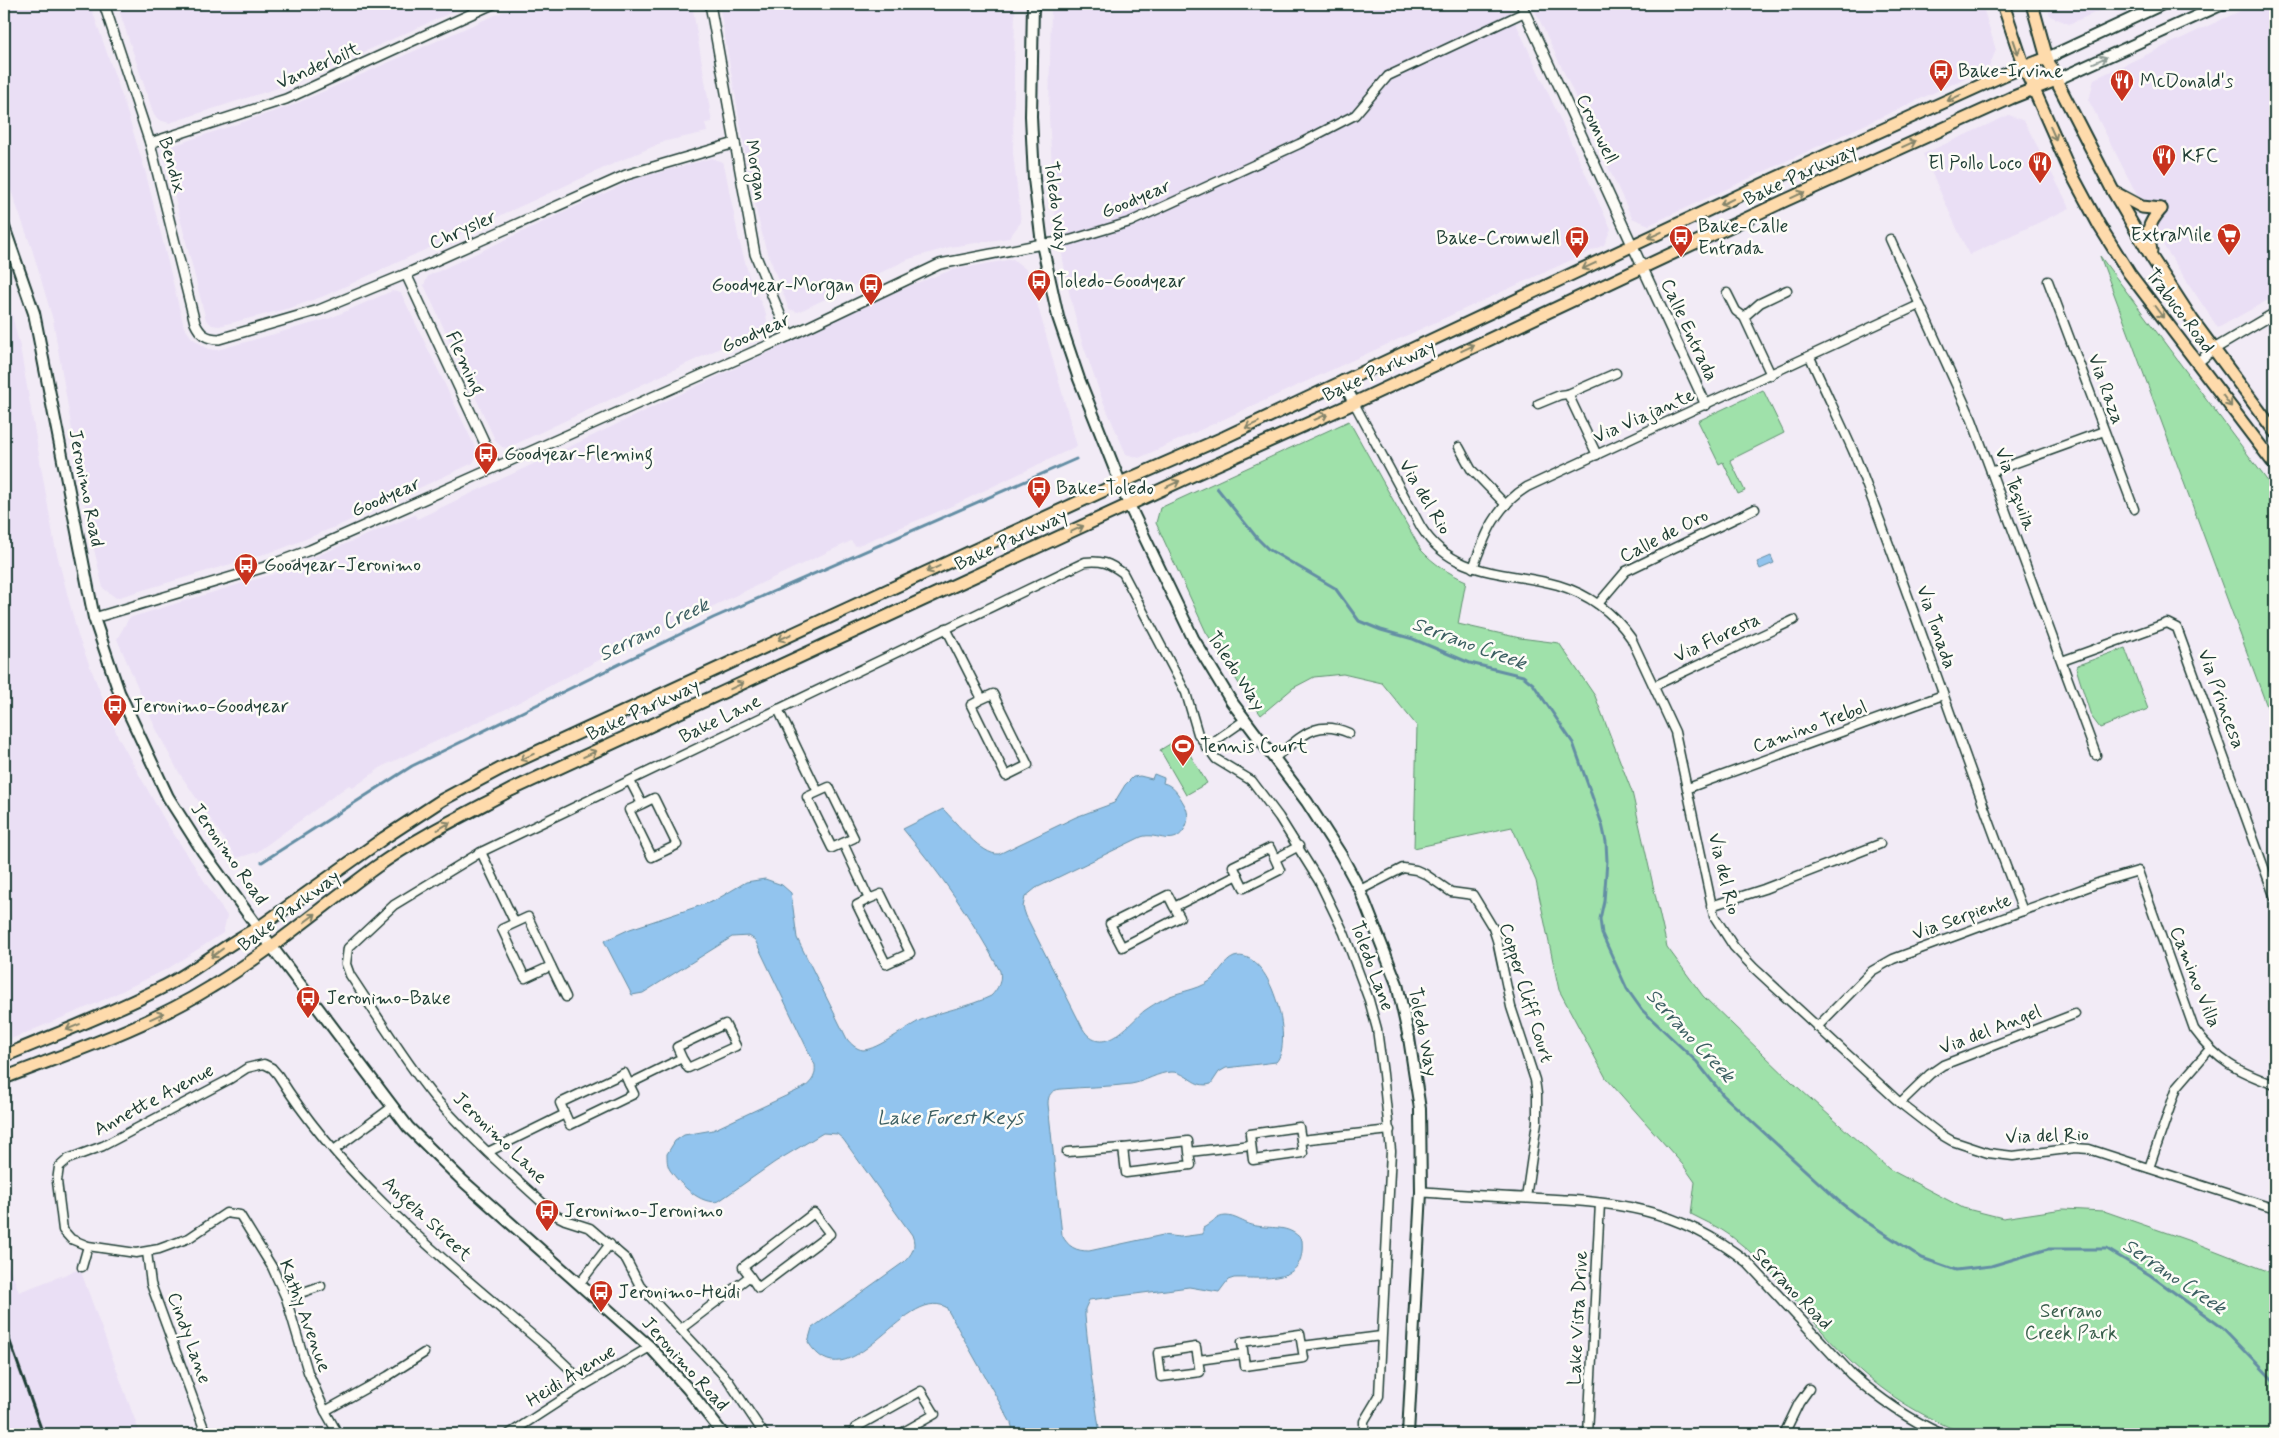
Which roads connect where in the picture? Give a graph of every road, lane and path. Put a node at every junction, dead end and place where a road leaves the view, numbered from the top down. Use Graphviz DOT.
graph roads {
  1 [pos="104,4"];
  2 [pos="493,4"];
  3 [pos="710,4"];
  4 [pos="1033,4"];
  5 [pos="2003,4"];
  6 [pos="2032,4"];
  7 [pos="2163,4"];
  8 [pos="2222,4"];
  9 [pos="1523,8"];
  10 [pos="2047,58"];
  11 [pos="2024,67"];
  12 [pos="2056,80"];
  13 [pos="2033,89"];
  14 [pos="150,143"];
  15 [pos="735,143"];
  16 [pos="2113,191"];
  17 [pos="4,227"];
  18 [pos="1890,239"];
  19 [pos="1042,244"];
  20 [pos="1633,246"];
  21 [pos="2152,258"];
  22 [pos="1643,267"];
  23 [pos="406,274"];
  24 [pos="2048,281"];
  25 [pos="1787,290"];
  26 [pos="1727,293"];
  27 [pos="1920,306"];
  28 [pos="2275,313"];
  29 [pos="1744,318"];
  30 [pos="204,336"];
  31 [pos="789,336"];
  32 [pos="2214,349"];
  33 [pos="1810,357"];
  34 [pos="2198,362"];
  35 [pos="1616,373"];
  36 [pos="1771,375"];
  37 [pos="1343,381"];
  38 [pos="1568,394"];
  39 [pos="1354,403"];
  40 [pos="1538,404"];
  41 [pos="1706,406"];
  42 [pos="2104,432"];
  43 [pos="2275,432"];
  44 [pos="1459,447"];
  45 [pos="1597,455"];
  46 [pos="2275,464"];
  47 [pos="495,465"];
  48 [pos="1991,472"];
  49 [pos="1120,483"];
  50 [pos="1129,505"];
  51 [pos="1506,505"];
  52 [pos="1755,509"];
  53 [pos="2134,509"];
  54 [pos="1473,568"];
  55 [pos="1123,573"];
  56 [pos="1598,604"];
  57 [pos="94,618"];
  58 [pos="1794,620"];
  59 [pos="946,628"];
  60 [pos="2062,661"];
  61 [pos="1654,686"];
  62 [pos="1943,694"];
  63 [pos="982,699"];
  64 [pos="778,709"];
  65 [pos="1245,720"];
  66 [pos="1349,734"];
  67 [pos="1206,747"];
  68 [pos="2096,755"];
  69 [pos="1274,758"];
  70 [pos="630,780"];
  71 [pos="1688,788"];
  72 [pos="818,792"];
  73 [pos="642,804"];
  74 [pos="843,843"];
  75 [pos="1880,844"];
  76 [pos="1299,846"];
  77 [pos="481,852"];
  78 [pos="1275,859"];
  79 [pos="2138,871"];
  80 [pos="1238,876"];
  81 [pos="1360,890"];
  82 [pos="2275,898"];
  83 [pos="869,899"];
  84 [pos="1711,906"];
  85 [pos="1174,907"];
  86 [pos="2023,911"];
  87 [pos="515,923"];
  88 [pos="258,928"];
  89 [pos="272,947"];
  90 [pos="348,948"];
  91 [pos="551,966"];
  92 [pos="566,997"];
  93 [pos="2075,1014"];
  94 [pos="1817,1027"];
  95 [pos="2209,1050"];
  96 [pos="4,1056"];
  97 [pos="682,1058"];
  98 [pos="264,1064"];
  99 [pos="4,1078"];
  100 [pos="629,1084"];
  101 [pos="2275,1085"];
  102 [pos="1900,1102"];
  103 [pos="391,1108"];
  104 [pos="565,1114"];
  105 [pos="1390,1130"];
  106 [pos="1301,1140"];
  107 [pos="1251,1145"];
  108 [pos="1123,1148"];
  109 [pos="334,1150"];
  110 [pos="488,1152"];
  111 [pos="1067,1152"];
  112 [pos="1189,1152"];
  113 [pos="2149,1168"];
  114 [pos="1421,1192"];
  115 [pos="1526,1198"];
  116 [pos="1600,1203"];
  117 [pos="2275,1209"];
  118 [pos="610,1244"];
  119 [pos="88,1246"];
  120 [pos="147,1252"];
  121 [pos="82,1267"];
  122 [pos="750,1276"];
  123 [pos="580,1283"];
  124 [pos="321,1286"];
  125 [pos="286,1298"];
  126 [pos="682,1328"];
  127 [pos="1381,1336"];
  128 [pos="650,1346"];
  129 [pos="1302,1346"];
  130 [pos="424,1353"];
  131 [pos="1244,1354"];
  132 [pos="1198,1360"];
  133 [pos="582,1386"];
  134 [pos="1809,1389"];
  135 [pos="325,1411"];
  136 [pos="206,1434"];
  137 [pos="338,1434"];
  138 [pos="509,1434"];
  139 [pos="723,1434"];
  140 [pos="764,1434"];
  141 [pos="859,1434"];
  142 [pos="900,1434"];
  143 [pos="1364,1434"];
  144 [pos="1408,1434"];
  145 [pos="1588,1434"];
  146 [pos="1784,1434"];
  147 [pos="1941,1434"];
  1 -- 14 [label="street, Bendix"];
  2 -- 14 [label="street, Vanderbilt"];
  3 -- 15 [label="street, Morgan"];
  4 -- 19 [label="main road, Toledo Way"];
  5 -- 11 [label="main road, Trabuco Road, one-way"];
  6 -- 10 [label="main road, Trabuco Road"];
  7 -- 10 [label="main road, Bake Parkway"];
  12 -- 8 [label="main road, Bake Parkway, one-way"];
  9 -- 19 [label="street, Goodyear"];
  9 -- 20 [label="street, Cromwell"];
  10 -- 11 [label="main road, Bake Parkway"];
  10 -- 12 [label="main road, Trabuco Road"];
  11 -- 13 [label="main road, Trabuco Road"];
  11 -- 20 [label="main road, Bake Parkway, one-way"];
  12 -- 13 [label="main road, Bake Parkway"];
  12 -- 16 [label="main road, Trabuco Road"];
  22 -- 13 [label="main road, Bake Parkway, one-way"];
  13 -- 34 [label="main road, Trabuco Road, one-way"];
  14 -- 30 [label="street, Bendix"];
  15 -- 23 [label="street, Chrysler"];
  15 -- 31 [label="street, Morgan"];
  16 -- 21 [label="main road, Trabuco Road"];
  16 -- 21 [label="main road"];
  17 -- 57 [label="main road, Jeronimo Road"];
  18 -- 27 [label="street, Via Tequila"];
  19 -- 31 [label="street, Goodyear"];
  19 -- 49 [label="main road, Toledo Way"];
  20 -- 22 [label="street, Cromwell"];
  20 -- 37 [label="main road, Bake Parkway, one-way"];
  21 -- 32 [label="main road, Trabuco Road"];
  39 -- 22 [label="main road, Bake Parkway, one-way"];
  22 -- 41 [label="street, Calle Entrada"];
  23 -- 30 [label="street, Chrysler"];
  23 -- 47 [label="street, Fleming"];
  24 -- 42 [label="street, Via Raza"];
  25 -- 29 [label="street"];
  26 -- 29 [label="street"];
  27 -- 33 [label="street, Via Viajante"];
  27 -- 48 [label="street, Via Tequila"];
  28 -- 32 [label="street"];
  29 -- 36 [label="street"];
  31 -- 47 [label="street, Goodyear"];
  32 -- 34 [label="street"];
  32 -- 43 [label="main road, Trabuco Road"];
  33 -- 36 [label="street, Via Viajante"];
  33 -- 62 [label="street, Via Tonada"];
  34 -- 46 [label="main road, Trabuco Road, one-way"];
  35 -- 38 [label="street"];
  36 -- 41 [label="street, Via Viajante"];
  37 -- 39 [label="main road"];
  37 -- 49 [label="main road, Bake Parkway, one-way"];
  38 -- 40 [label="street"];
  38 -- 45 [label="street"];
  50 -- 39 [label="main road, Bake Parkway, one-way"];
  39 -- 54 [label="street, Via del Rio"];
  41 -- 45 [label="street, Via Viajante"];
  42 -- 48 [label="street"];
  42 -- 53 [label="street, Via Raza"];
  44 -- 51 [label="street"];
  45 -- 51 [label="street, Via Viajante"];
  47 -- 57 [label="street, Goodyear"];
  48 -- 60 [label="street, Via Tequila"];
  49 -- 50 [label="main road, Toledo Way"];
  49 -- 88 [label="main road, Bake Parkway, one-way"];
  50 -- 65 [label="main road, Toledo Way"];
  89 -- 50 [label="main road, Bake Parkway, one-way"];
  51 -- 54 [label="street, Via Viajante"];
  52 -- 56 [label="street, Calle de Oro"];
  54 -- 56 [label="street, Via del Rio"];
  55 -- 59 [label="street, Bake Lane"];
  55 -- 67 [label="street, Toledo Lane"];
  56 -- 61 [label="street, Via del Rio"];
  57 -- 88 [label="main road, Jeronimo Road"];
  58 -- 61 [label="street, Via Floresta"];
  59 -- 63 [label="street"];
  59 -- 64 [label="street, Bake Lane"];
  60 -- 68 [label="street, Via Tequila"];
  60 -- 82 [label="street, Via Princesa"];
  61 -- 71 [label="street, Via del Rio"];
  62 -- 71 [label="street, Camino Trebol"];
  62 -- 86 [label="street, Via Tonada"];
  63 -- 63 [label="street"];
  64 -- 70 [label="street, Bake Lane"];
  64 -- 72 [label="street"];
  65 -- 67 [label="street"];
  65 -- 69 [label="main road, Toledo Way"];
  66 -- 69 [label="street"];
  67 -- 76 [label="street, Toledo Lane"];
  69 -- 81 [label="main road, Toledo Way"];
  70 -- 73 [label="street"];
  70 -- 77 [label="street, Bake Lane"];
  71 -- 84 [label="street, Via del Rio"];
  72 -- 74 [label="street"];
  72 -- 74 [label="street"];
  73 -- 73 [label="street"];
  74 -- 83 [label="street"];
  75 -- 84 [label="street"];
  76 -- 78 [label="street"];
  76 -- 105 [label="street, Toledo Lane"];
  77 -- 87 [label="street"];
  77 -- 90 [label="street, Bake Lane"];
  78 -- 80 [label="street"];
  78 -- 80 [label="street"];
  79 -- 86 [label="street, Via Serpiente"];
  79 -- 95 [label="street, Camino Villa"];
  80 -- 85 [label="street"];
  81 -- 114 [label="main road, Toledo Way"];
  81 -- 115 [label="street, Copper Cliff Court"];
  83 -- 83 [label="street"];
  84 -- 94 [label="street, Via del Rio"];
  85 -- 85 [label="street"];
  86 -- 94 [label="street, Via Serpiente"];
  87 -- 91 [label="street"];
  87 -- 91 [label="street"];
  88 -- 89 [label="main road, Jeronimo Road"];
  88 -- 96 [label="main road, Bake Parkway, one-way"];
  99 -- 89 [label="main road, Bake Parkway, one-way"];
  89 -- 103 [label="main road, Jeronimo Road"];
  90 -- 110 [label="street, Jeronimo Lane"];
  91 -- 92 [label="street"];
  93 -- 102 [label="street, Via del Angel"];
  94 -- 102 [label="street, Via del Rio"];
  95 -- 101 [label="street, Camino Villa"];
  95 -- 113 [label="street"];
  97 -- 97 [label="street"];
  97 -- 100 [label="street"];
  98 -- 109 [label="street, Angela Street"];
  98 -- 119 [label="street, Annette Avenue"];
  100 -- 104 [label="street"];
  100 -- 104 [label="street"];
  102 -- 113 [label="street, Via del Rio"];
  103 -- 109 [label="street"];
  103 -- 123 [label="main road, Jeronimo Road"];
  104 -- 110 [label="street"];
  105 -- 106 [label="street"];
  105 -- 127 [label="street, Toledo Lane"];
  106 -- 107 [label="street"];
  106 -- 107 [label="street"];
  107 -- 112 [label="street"];
  108 -- 111 [label="street"];
  108 -- 112 [label="street"];
  108 -- 112 [label="street"];
  109 -- 133 [label="street, Angela Street"];
  110 -- 118 [label="street, Jeronimo Lane"];
  113 -- 117 [label="street, Via del Rio"];
  114 -- 115 [label="street, Serrano Road"];
  114 -- 144 [label="main road, Toledo Way"];
  115 -- 116 [label="street, Serrano Road"];
  116 -- 145 [label="street, Lake Vista Drive"];
  116 -- 147 [label="street, Serrano Road"];
  118 -- 123 [label="street"];
  118 -- 126 [label="street, Jeronimo Lane"];
  119 -- 120 [label="street"];
  119 -- 121 [label="street"];
  120 -- 125 [label="street, Kathy Avenue"];
  120 -- 136 [label="street, Cindy Lane"];
  122 -- 122 [label="street"];
  122 -- 126 [label="street"];
  123 -- 128 [label="main road, Jeronimo Road"];
  124 -- 125 [label="street"];
  125 -- 135 [label="street, Kathy Avenue"];
  126 -- 140 [label="street, Jeronimo Lane"];
  127 -- 129 [label="street"];
  127 -- 143 [label="street, Toledo Lane"];
  128 -- 133 [label="street, Heidi Avenue"];
  128 -- 139 [label="main road, Jeronimo Road"];
  129 -- 131 [label="street"];
  129 -- 131 [label="street"];
  130 -- 135 [label="street"];
  131 -- 132 [label="street"];
  132 -- 132 [label="street"];
  133 -- 138 [label="street, Heidi Avenue"];
  134 -- 146 [label="street"];
  135 -- 137 [label="street, Kathy Avenue"];
  141 -- 142 [label="street"];
}
